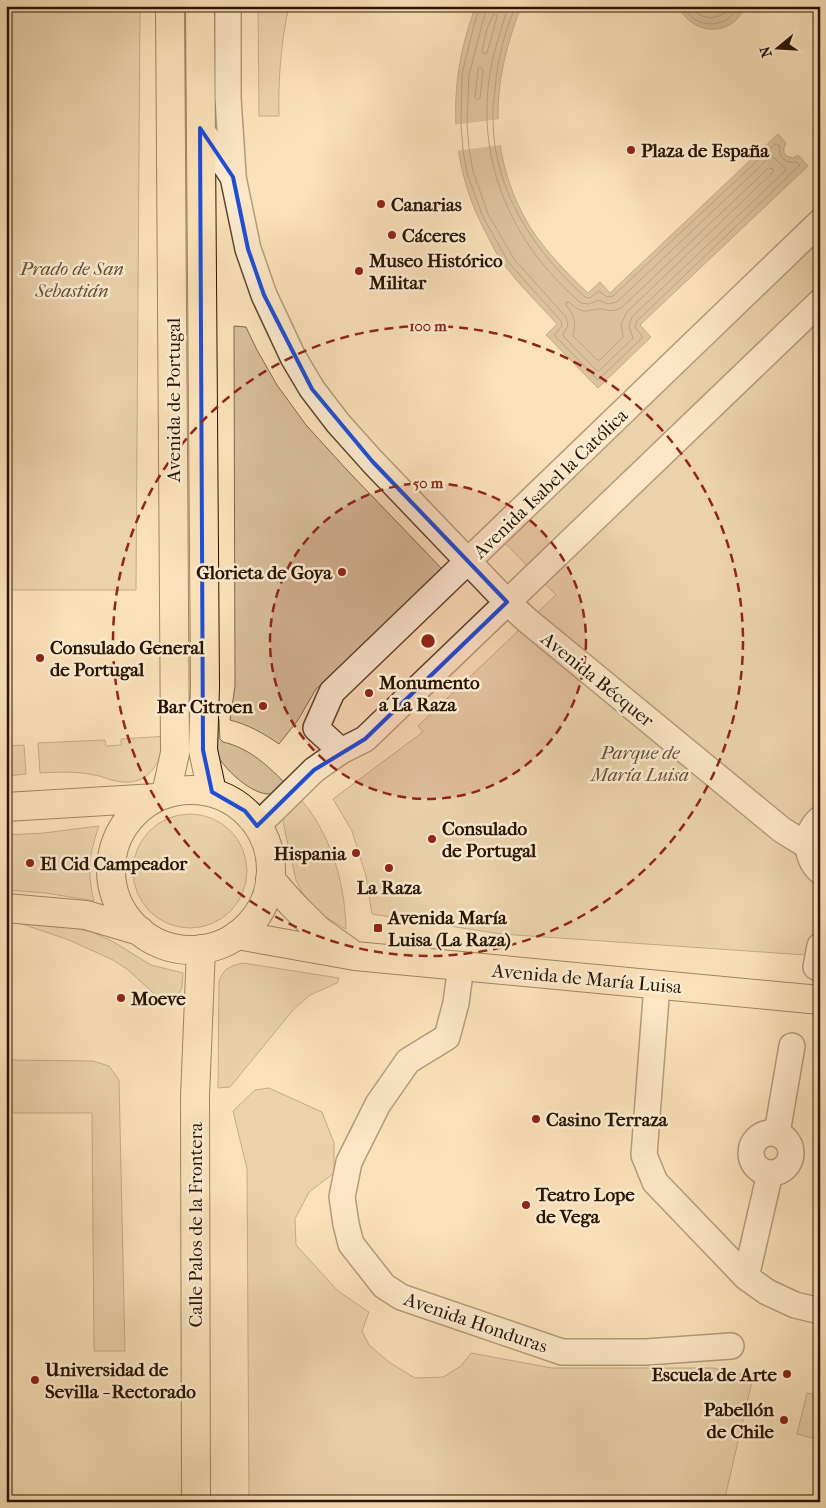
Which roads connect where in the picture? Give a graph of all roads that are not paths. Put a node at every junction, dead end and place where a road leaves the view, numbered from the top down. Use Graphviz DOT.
graph roads {
  1 [pos="170,6"];
  2 [pos="200,6"];
  3 [pos="228,6"];
  4 [pos="200,128"];
  5 [pos="233,177"];
  6 [pos="820,222"];
  7 [pos="820,302"];
  8 [pos="468,561"];
  9 [pos="507,602"];
  10 [pos="340,751"];
  11 [pos="212,792"];
  12 [pos="161,796"];
  13 [pos="6,807"];
  14 [pos="820,819"];
  15 [pos="257,826"];
  16 [pos="808,846"];
  17 [pos="820,871"];
  18 [pos="270,879"];
  19 [pos="6,908"];
  20 [pos="140,931"];
  21 [pos="237,935"];
  22 [pos="201,949"];
  23 [pos="355,956"];
  24 [pos="461,966"];
  25 [pos="657,985"];
  26 [pos="820,1000"];
  27 [pos="792,1046"];
  28 [pos="746,1277"];
  29 [pos="820,1311"];
  30 [pos="731,1346"];
  31 [pos="196,1502"];
  1 -- 12 [label="main road, Avenida de Portugal"];
  2 -- 4 [label="main road, Avenida de Portugal"];
  3 -- 5 [label="street"];
  4 -- 5 [label="street"];
  4 -- 11 [label="main road, Avenida de Portugal"];
  5 -- 8 [label="street, Avenida Bécquer"];
  6 -- 8 [label="street, Avenida Isabel la Católica"];
  7 -- 9 [label="street"];
  8 -- 9 [label="street, Avenida Bécquer"];
  8 -- 10 [label="street, Avenida Isabel la Católica"];
  9 -- 10 [label="street"];
  9 -- 16 [label="street, Avenida Bécquer"];
  10 -- 15 [label="street"];
  11 -- 12 [label="main road"];
  11 -- 15 [label="main road"];
  12 -- 13 [label="main road"];
  12 -- 20 [label="main road"];
  14 -- 16 [label="street"];
  15 -- 18 [label="main road"];
  16 -- 17 [label="street"];
  18 -- 21 [label="main road"];
  18 -- 23 [label="main road, Avenida de María Luisa"];
  19 -- 20 [label="main road"];
  20 -- 22 [label="main road"];
  21 -- 22 [label="main road"];
  21 -- 23 [label="main road, Avenida de María Luisa"];
  22 -- 31 [label="main road, Calle Palos de la Frontera"];
  23 -- 24 [label="main road, Avenida de María Luisa"];
  24 -- 25 [label="main road, Avenida de María Luisa"];
  24 -- 30 [label="street, Avenida Honduras"];
  25 -- 26 [label="main road, Avenida de María Luisa"];
  25 -- 28 [label="street"];
  27 -- 28 [label="street"];
  28 -- 29 [label="street"];
}
